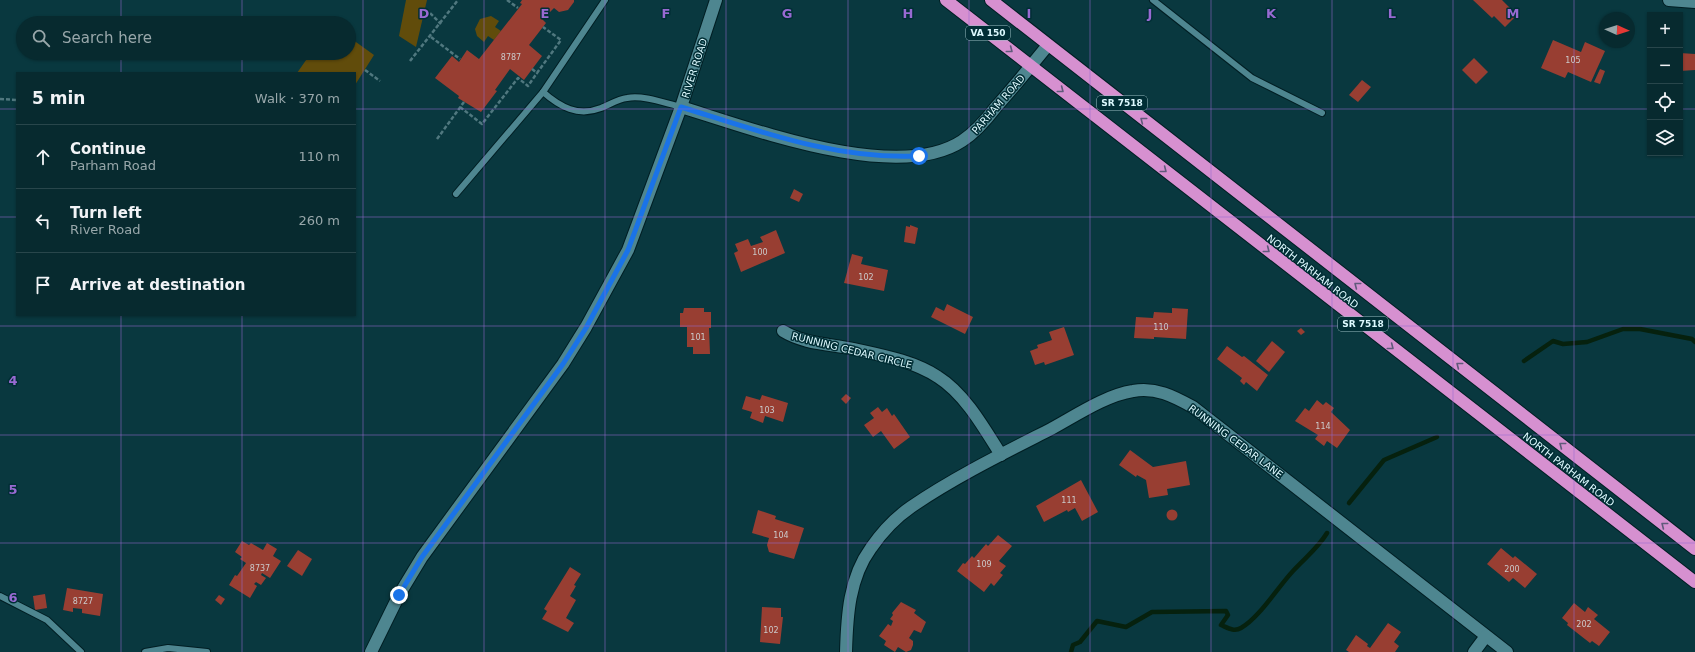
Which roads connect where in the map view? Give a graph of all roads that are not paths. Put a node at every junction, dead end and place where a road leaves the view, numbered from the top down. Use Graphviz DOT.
graph roads {
  1 [pos="606,0"];
  2 [pos="716,0"];
  3 [pos="946,0"];
  4 [pos="991,0"];
  5 [pos="1153,0"];
  6 [pos="1669,0"];
  7 [pos="1695,2"];
  8 [pos="1048,45"];
  9 [pos="1031,66"];
  10 [pos="543,92"];
  11 [pos="681,107"];
  12 [pos="1322,113"];
  13 [pos="456,194"];
  14 [pos="783,331"];
  15 [pos="1001,455"];
  16 [pos="1695,549"];
  17 [pos="1695,582"];
  18 [pos="0,596"];
  19 [pos="1486,636"];
  20 [pos="81,652"];
  21 [pos="145,652"];
  22 [pos="207,652"];
  23 [pos="371,652"];
  24 [pos="846,652"];
  25 [pos="1474,652"];
  26 [pos="1507,652"];
  1 -- 10 [label="lane"];
  2 -- 11 [label="street, RIVER ROAD"];
  3 -- 9 [label="highway, VA 150, one-way"];
  4 -- 8 [label="highway, VA 150"];
  5 -- 12 [label="lane"];
  6 -- 7 [label="street"];
  8 -- 9 [label="street, PARHAM ROAD"];
  16 -- 8 [label="highway, NORTH PARHAM ROAD / SR 7518, one-way"];
  9 -- 11 [label="street, PARHAM ROAD"];
  9 -- 17 [label="highway, NORTH PARHAM ROAD / SR 7518, one-way"];
  10 -- 11 [label="lane"];
  10 -- 13 [label="lane"];
  11 -- 23 [label="street, RIVER ROAD"];
  14 -- 15 [label="street, RUNNING CEDAR CIRCLE"];
  15 -- 19 [label="street, RUNNING CEDAR LANE"];
  15 -- 24 [label="street, RUNNING CEDAR LANE"];
  18 -- 20 [label="lane"];
  19 -- 25 [label="street"];
  19 -- 26 [label="street, RUNNING CEDAR LANE"];
  21 -- 22 [label="lane"];
}
